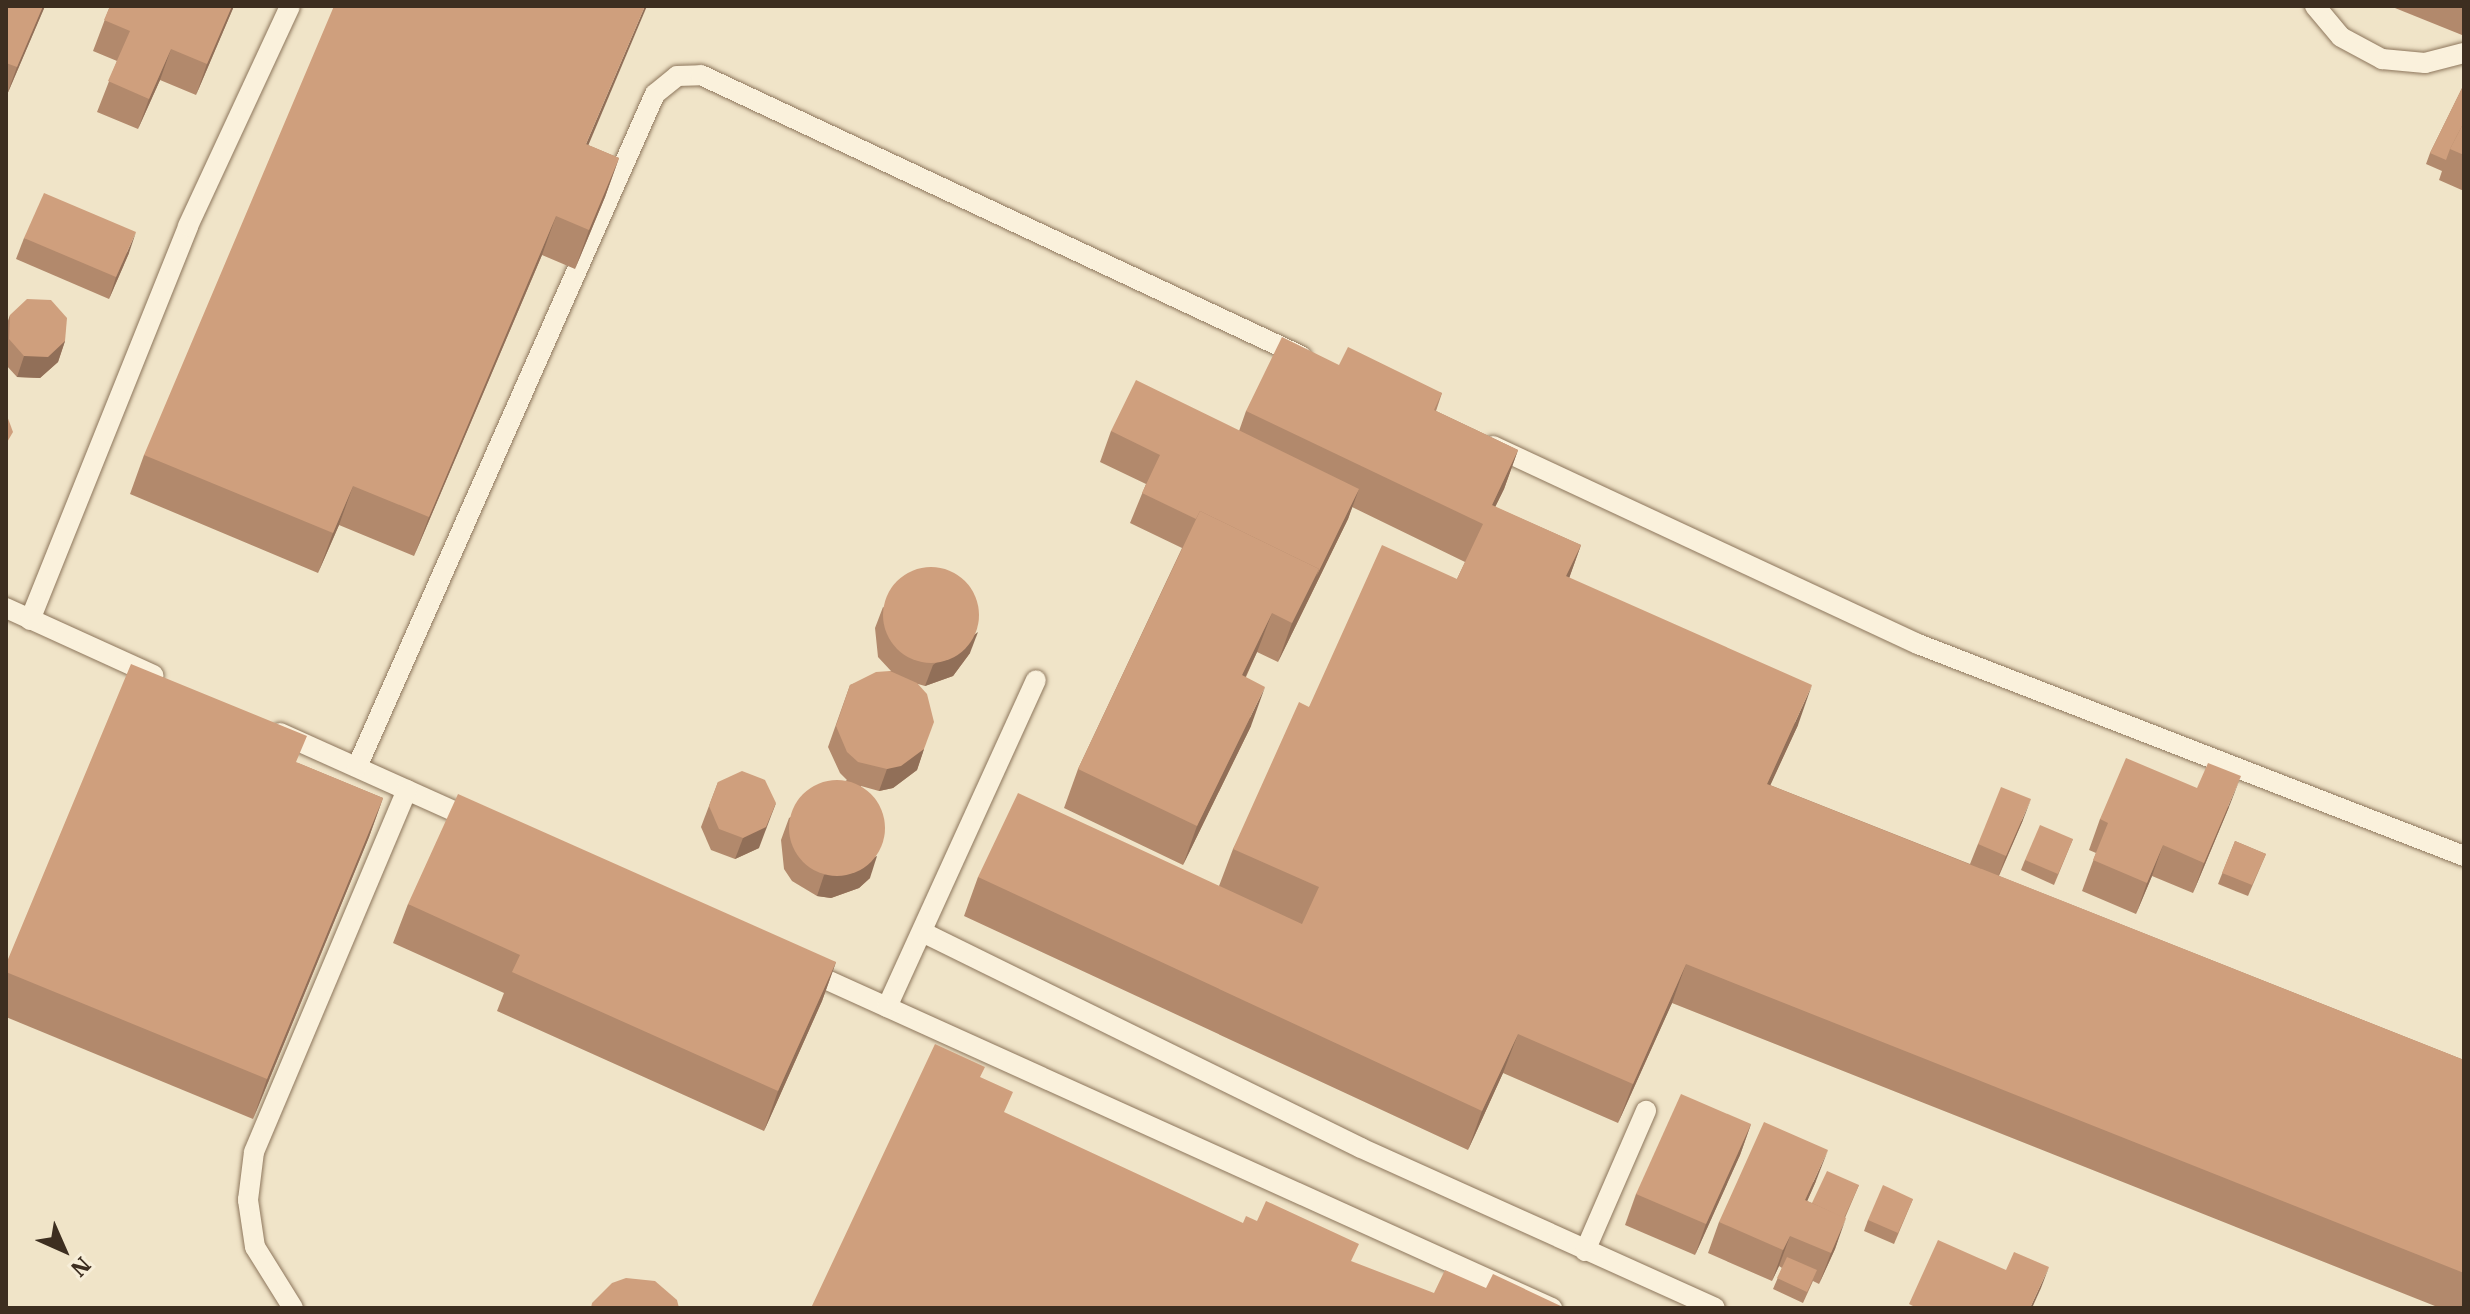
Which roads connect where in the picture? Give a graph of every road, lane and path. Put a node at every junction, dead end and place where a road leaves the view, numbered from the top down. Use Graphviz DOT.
graph roads {
  1 [pos="290,6"];
  2 [pos="2315,6"];
  3 [pos="2464,53"];
  4 [pos="1320,365"];
  5 [pos="1479,439"];
  6 [pos="6,608"];
  7 [pos="30,620"];
  8 [pos="1036,680"];
  9 [pos="170,683"];
  10 [pos="255,721"];
  11 [pos="357,767"];
  12 [pos="407,790"];
  13 [pos="498,831"];
  14 [pos="2464,856"];
  15 [pos="922,932"];
  16 [pos="778,958"];
  17 [pos="887,1007"];
  18 [pos="1646,1111"];
  19 [pos="1585,1251"];
  20 [pos="293,1308"];
  21 [pos="1552,1308"];
  22 [pos="1715,1308"];
  1 -- 7 [label="lane"];
  2 -- 3 [label="lane"];
  4 -- 11 [label="lane"];
  5 -- 14 [label="lane"];
  6 -- 7 [label="lane"];
  7 -- 9 [label="lane"];
  8 -- 15 [label="lane"];
  10 -- 11 [label="lane"];
  11 -- 12 [label="lane"];
  12 -- 13 [label="lane"];
  12 -- 20 [label="lane"];
  15 -- 17 [label="lane"];
  15 -- 19 [label="lane"];
  16 -- 17 [label="lane"];
  17 -- 21 [label="lane"];
  18 -- 19 [label="lane"];
  19 -- 22 [label="lane"];
}
